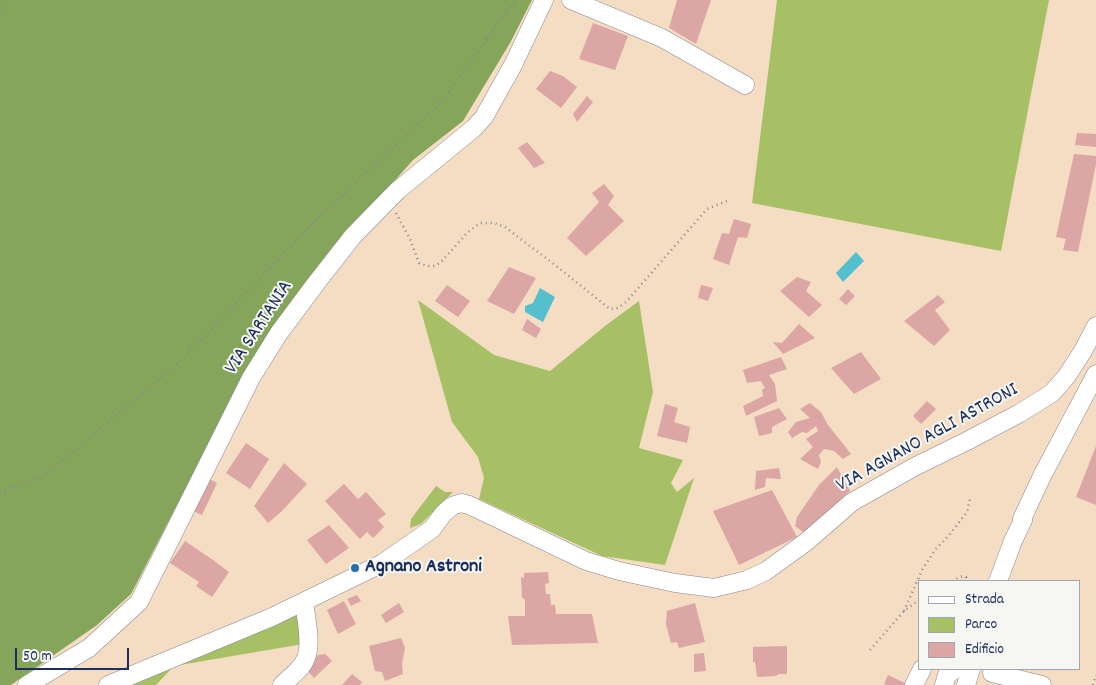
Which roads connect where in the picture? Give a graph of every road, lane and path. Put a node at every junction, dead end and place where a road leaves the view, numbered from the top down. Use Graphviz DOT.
graph roads {
  1 [pos="9,0"];
  2 [pos="515,0"];
  3 [pos="544,0"];
  4 [pos="570,0"];
  5 [pos="0,13"];
  6 [pos="745,85"];
  7 [pos="388,200"];
  8 [pos="726,201"];
  9 [pos="1096,326"];
  10 [pos="1096,374"];
  11 [pos="0,492"];
  12 [pos="970,498"];
  13 [pos="954,580"];
  14 [pos="966,580"];
  15 [pos="998,580"];
  16 [pos="918,600"];
  17 [pos="304,602"];
  18 [pos="904,611"];
  19 [pos="870,650"];
  20 [pos="922,670"];
  21 [pos="954,670"];
  22 [pos="971,670"];
  23 [pos="992,673"];
  24 [pos="1096,675"];
  25 [pos="27,685"];
  26 [pos="108,685"];
  27 [pos="282,685"];
  28 [pos="914,685"];
  29 [pos="944,685"];
  30 [pos="966,685"];
  31 [pos="1042,685"];
  32 [pos="1093,685"];
  1 -- 5 [label="path"];
  2 -- 11 [label="path"];
  3 -- 7 [label="street, VIA SARTANIA"];
  4 -- 6 [label="street"];
  7 -- 8 [label="path"];
  7 -- 25 [label="street, VIA SARTANIA"];
  9 -- 17 [label="street, VIA AGNANO AGLI ASTRONI"];
  10 -- 15 [label="street"];
  12 -- 18 [label="path"];
  13 -- 14 [label="path"];
  16 -- 18 [label="path"];
  17 -- 26 [label="street, VIA AGNANO AGLI ASTRONI"];
  17 -- 27 [label="street"];
  18 -- 19 [label="path"];
  20 -- 28 [label="street"];
  21 -- 29 [label="street"];
  22 -- 30 [label="street"];
  23 -- 31 [label="street"];
  24 -- 32 [label="path"];
}
